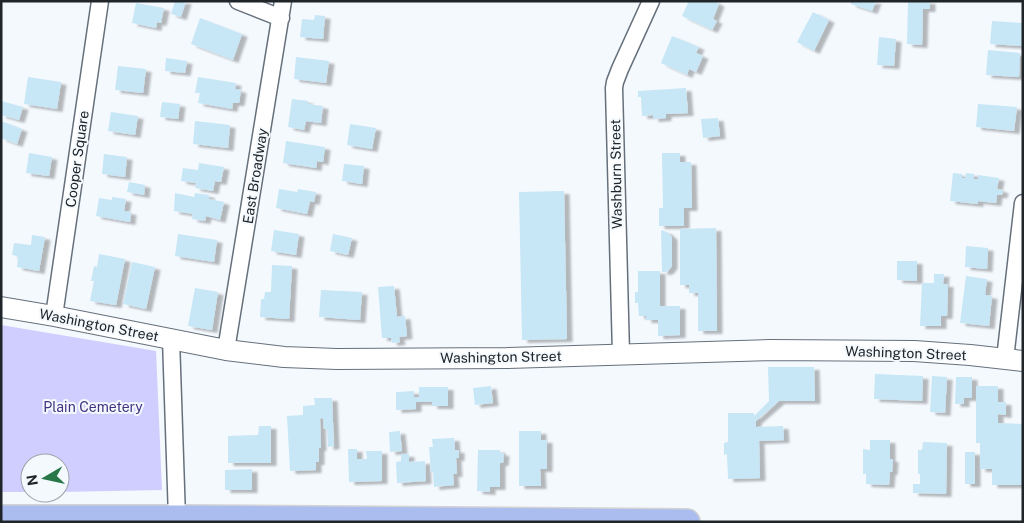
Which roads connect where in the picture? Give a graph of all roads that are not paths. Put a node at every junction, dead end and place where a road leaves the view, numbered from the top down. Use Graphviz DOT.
graph roads {
  1 [pos="100,1"];
  2 [pos="238,1"];
  3 [pos="284,1"];
  4 [pos="651,1"];
  5 [pos="281,18"];
  6 [pos="1023,203"];
  7 [pos="1,307"];
  8 [pos="54,316"];
  9 [pos="171,339"];
  10 [pos="226,350"];
  11 [pos="621,354"];
  12 [pos="1014,360"];
  13 [pos="1,518"];
  14 [pos="176,518"];
  15 [pos="74,520"];
  16 [pos="366,521"];
  17 [pos="652,522"];
  18 [pos="687,522"];
  1 -- 8 [label="street, Cooper Square"];
  2 -- 5 [label="street"];
  3 -- 5 [label="street, East Broadway"];
  4 -- 11 [label="street, Washburn Street"];
  5 -- 10 [label="street, East Broadway"];
  6 -- 12 [label="street"];
  7 -- 8 [label="street, Washington Street"];
  8 -- 9 [label="street, Washington Street"];
  9 -- 10 [label="street, Washington Street"];
  9 -- 14 [label="street"];
  10 -- 11 [label="street, Washington Street"];
  11 -- 12 [label="street, Washington Street"];
  13 -- 15 [label="main road"];
  14 -- 15 [label="main road"];
  14 -- 16 [label="main road"];
  16 -- 17 [label="main road"];
  17 -- 18 [label="main road"];
}
